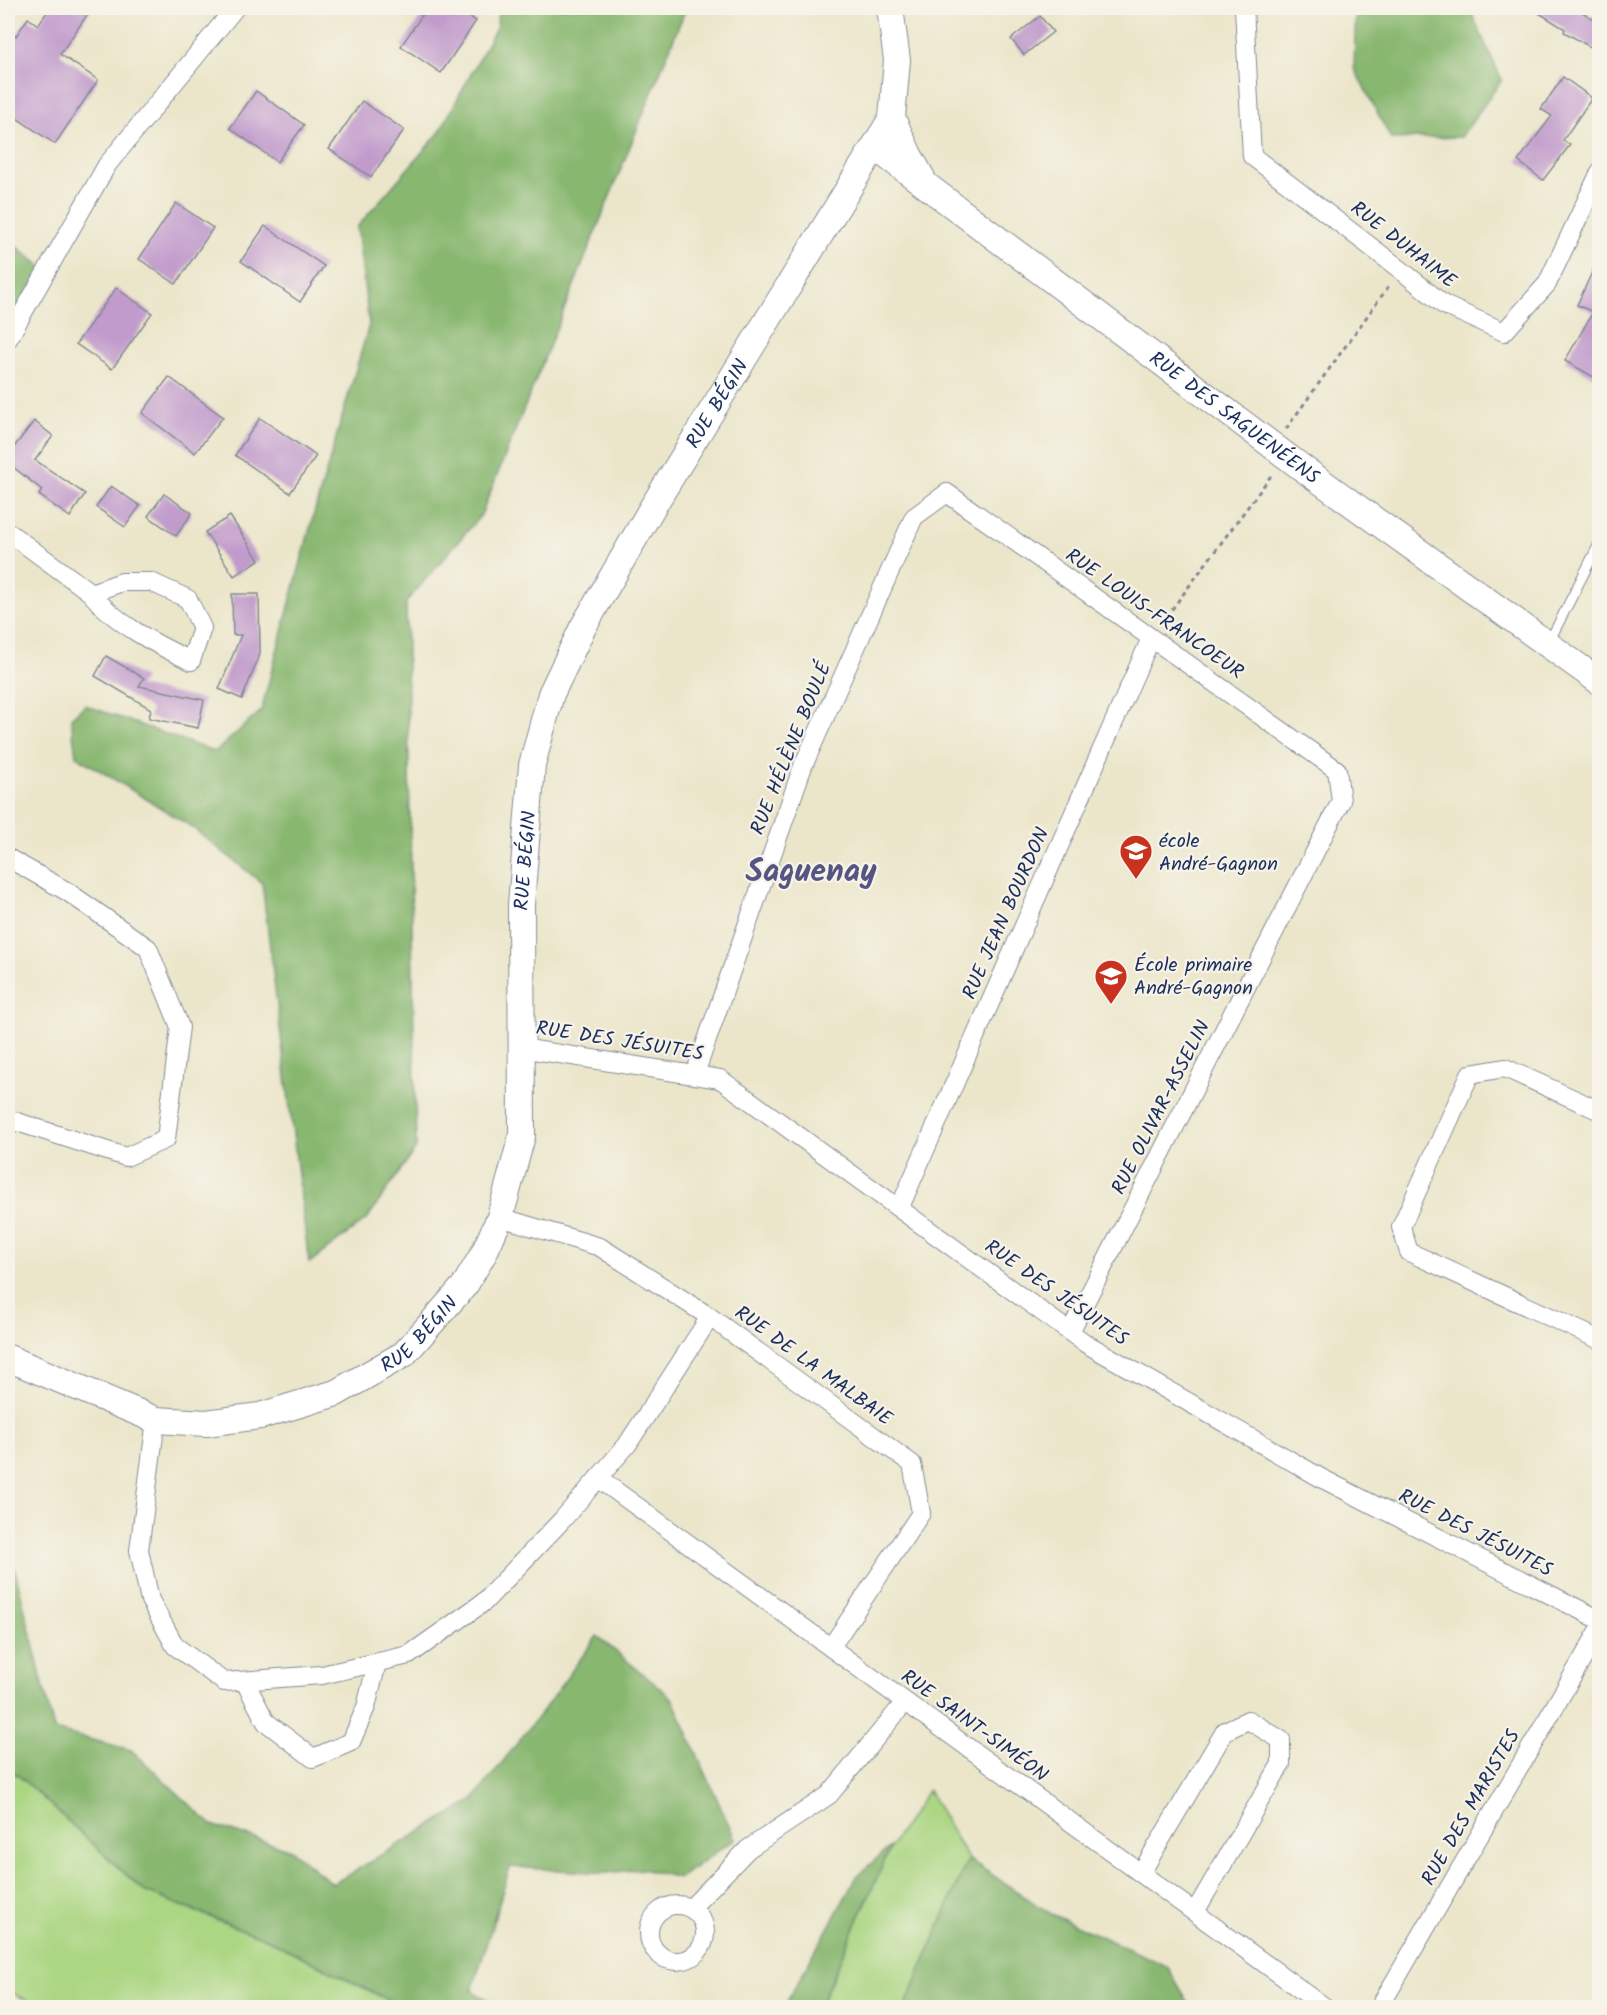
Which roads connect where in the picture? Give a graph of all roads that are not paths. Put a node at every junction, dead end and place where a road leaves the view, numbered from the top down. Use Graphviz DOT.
graph roads {
  1 [pos="235,8"];
  2 [pos="890,8"];
  3 [pos="1244,8"];
  4 [pos="892,118"];
  5 [pos="875,147"];
  6 [pos="1599,172"];
  7 [pos="927,186"];
  8 [pos="8,339"];
  9 [pos="947,493"];
  10 [pos="8,532"];
  11 [pos="1599,542"];
  12 [pos="91,593"];
  13 [pos="1151,638"];
  14 [pos="1548,645"];
  15 [pos="1599,682"];
  16 [pos="1337,770"];
  17 [pos="8,858"];
  18 [pos="521,1048"];
  19 [pos="695,1074"];
  20 [pos="1599,1111"];
  21 [pos="8,1119"];
  22 [pos="900,1207"];
  23 [pos="500,1216"];
  24 [pos="710,1317"];
  25 [pos="1070,1332"];
  26 [pos="1599,1340"];
  27 [pos="8,1358"];
  28 [pos="156,1420"];
  29 [pos="598,1478"];
  30 [pos="1599,1620"];
  31 [pos="1599,1629"];
  32 [pos="831,1647"];
  33 [pos="377,1663"];
  34 [pos="245,1682"];
  35 [pos="905,1702"];
  36 [pos="1142,1873"];
  37 [pos="691,1908"];
  38 [pos="1195,1912"];
  39 [pos="1326,2007"];
  40 [pos="1379,2007"];
  1 -- 8 [label="street"];
  2 -- 4 [label="street, RUE BÉGIN"];
  3 -- 6 [label="street, RUE DUHAIME"];
  4 -- 5 [label="street, RUE BÉGIN"];
  4 -- 7 [label="street"];
  5 -- 7 [label="street, RUE DES SAGUENÉENS"];
  5 -- 18 [label="street, RUE BÉGIN"];
  7 -- 14 [label="street, RUE DES SAGUENÉENS"];
  9 -- 13 [label="street, RUE LOUIS-FRANCOEUR"];
  9 -- 19 [label="street, RUE HÉLÈNE BOULÉ"];
  10 -- 12 [label="street"];
  11 -- 14 [label="lane"];
  12 -- 12 [label="street"];
  13 -- 16 [label="street, RUE LOUIS-FRANCOEUR"];
  13 -- 22 [label="street, RUE JEAN BOURDON"];
  14 -- 15 [label="street, RUE DES SAGUENÉENS"];
  16 -- 25 [label="street, RUE OLIVAR-ASSELIN"];
  17 -- 21 [label="street"];
  18 -- 19 [label="street, RUE DES JÉSUITES"];
  18 -- 23 [label="street, RUE BÉGIN"];
  19 -- 22 [label="street, RUE DES JÉSUITES"];
  20 -- 26 [label="street"];
  22 -- 25 [label="street, RUE DES JÉSUITES"];
  23 -- 24 [label="street, RUE DE LA MALBAIE"];
  23 -- 28 [label="street, RUE BÉGIN"];
  24 -- 29 [label="street"];
  24 -- 32 [label="street, RUE DE LA MALBAIE"];
  25 -- 30 [label="street, RUE DES JÉSUITES"];
  27 -- 28 [label="street, RUE BÉGIN"];
  28 -- 34 [label="street"];
  29 -- 32 [label="street, RUE SAINT-SIMÉON"];
  29 -- 33 [label="street"];
  31 -- 40 [label="street, RUE DES MARISTES"];
  32 -- 35 [label="street, RUE SAINT-SIMÉON"];
  33 -- 34 [label="street"];
  33 -- 34 [label="street"];
  35 -- 36 [label="street, RUE SAINT-SIMÉON"];
  35 -- 37 [label="street"];
  36 -- 38 [label="street, RUE SAINT-SIMÉON"];
  36 -- 38 [label="street"];
  38 -- 39 [label="street, RUE SAINT-SIMÉON"];
}
